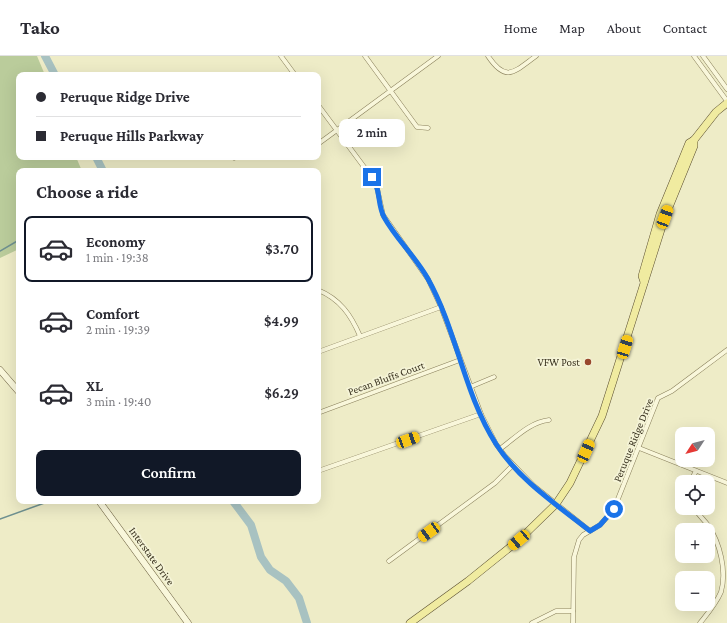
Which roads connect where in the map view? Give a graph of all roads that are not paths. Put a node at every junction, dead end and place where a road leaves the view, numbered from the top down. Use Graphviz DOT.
graph roads {
  1 [pos="281,56"];
  2 [pos="365,56"];
  3 [pos="438,56"];
  4 [pos="488,56"];
  5 [pos="536,56"];
  6 [pos="694,56"];
  7 [pos="702,56"];
  8 [pos="293,72"];
  9 [pos="727,89"];
  10 [pos="390,91"];
  11 [pos="727,102"];
  12 [pos="321,109"];
  13 [pos="428,128"];
  14 [pos="337,130"];
  15 [pos="321,142"];
  16 [pos="321,291"];
  17 [pos="441,307"];
  18 [pos="360,336"];
  19 [pos="321,351"];
  20 [pos="727,351"];
  21 [pos="460,360"];
  22 [pos="0,370"];
  23 [pos="494,377"];
  24 [pos="470,387"];
  25 [pos="16,389"];
  26 [pos="321,412"];
  27 [pos="481,414"];
  28 [pos="549,420"];
  29 [pos="639,448"];
  30 [pos="500,449"];
  31 [pos="513,465"];
  32 [pos="321,471"];
  33 [pos="696,471"];
  34 [pos="694,475"];
  35 [pos="727,483"];
  36 [pos="101,504"];
  37 [pos="556,504"];
  38 [pos="700,515"];
  39 [pos="590,531"];
  40 [pos="389,561"];
  41 [pos="721,591"];
  42 [pos="727,592"];
  43 [pos="572,611"];
  44 [pos="188,623"];
  45 [pos="410,623"];
  46 [pos="532,623"];
  47 [pos="573,623"];
  48 [pos="700,623"];
  1 -- 8 [label="street"];
  2 -- 10 [label="street"];
  3 -- 10 [label="street"];
  4 -- 5 [label="street"];
  6 -- 11 [label="street"];
  7 -- 9 [label="street"];
  10 -- 13 [label="street"];
  10 -- 14 [label="street"];
  11 -- 37 [label="main road"];
  12 -- 14 [label="street"];
  14 -- 15 [label="street"];
  14 -- 17 [label="street"];
  16 -- 18 [label="street"];
  17 -- 18 [label="street"];
  17 -- 21 [label="street"];
  18 -- 19 [label="street"];
  20 -- 29 [label="street, Peruque Ridge Drive"];
  21 -- 24 [label="street"];
  21 -- 26 [label="street, Pecan Bluffs Court"];
  22 -- 25 [label="main road"];
  23 -- 24 [label="street"];
  24 -- 27 [label="street"];
  27 -- 30 [label="street"];
  27 -- 32 [label="street"];
  28 -- 30 [label="street"];
  29 -- 33 [label="street"];
  29 -- 39 [label="street, Peruque Ridge Drive"];
  30 -- 31 [label="street"];
  31 -- 37 [label="street"];
  31 -- 40 [label="street"];
  33 -- 34 [label="street"];
  33 -- 35 [label="street"];
  36 -- 44 [label="main road, Interstate Drive"];
  37 -- 39 [label="street"];
  37 -- 45 [label="main road"];
  38 -- 41 [label="street"];
  39 -- 43 [label="street, Peruque Ridge Drive"];
  41 -- 42 [label="street"];
  41 -- 48 [label="street"];
  43 -- 46 [label="street"];
  43 -- 47 [label="street, Peruque Ridge Drive"];
}
